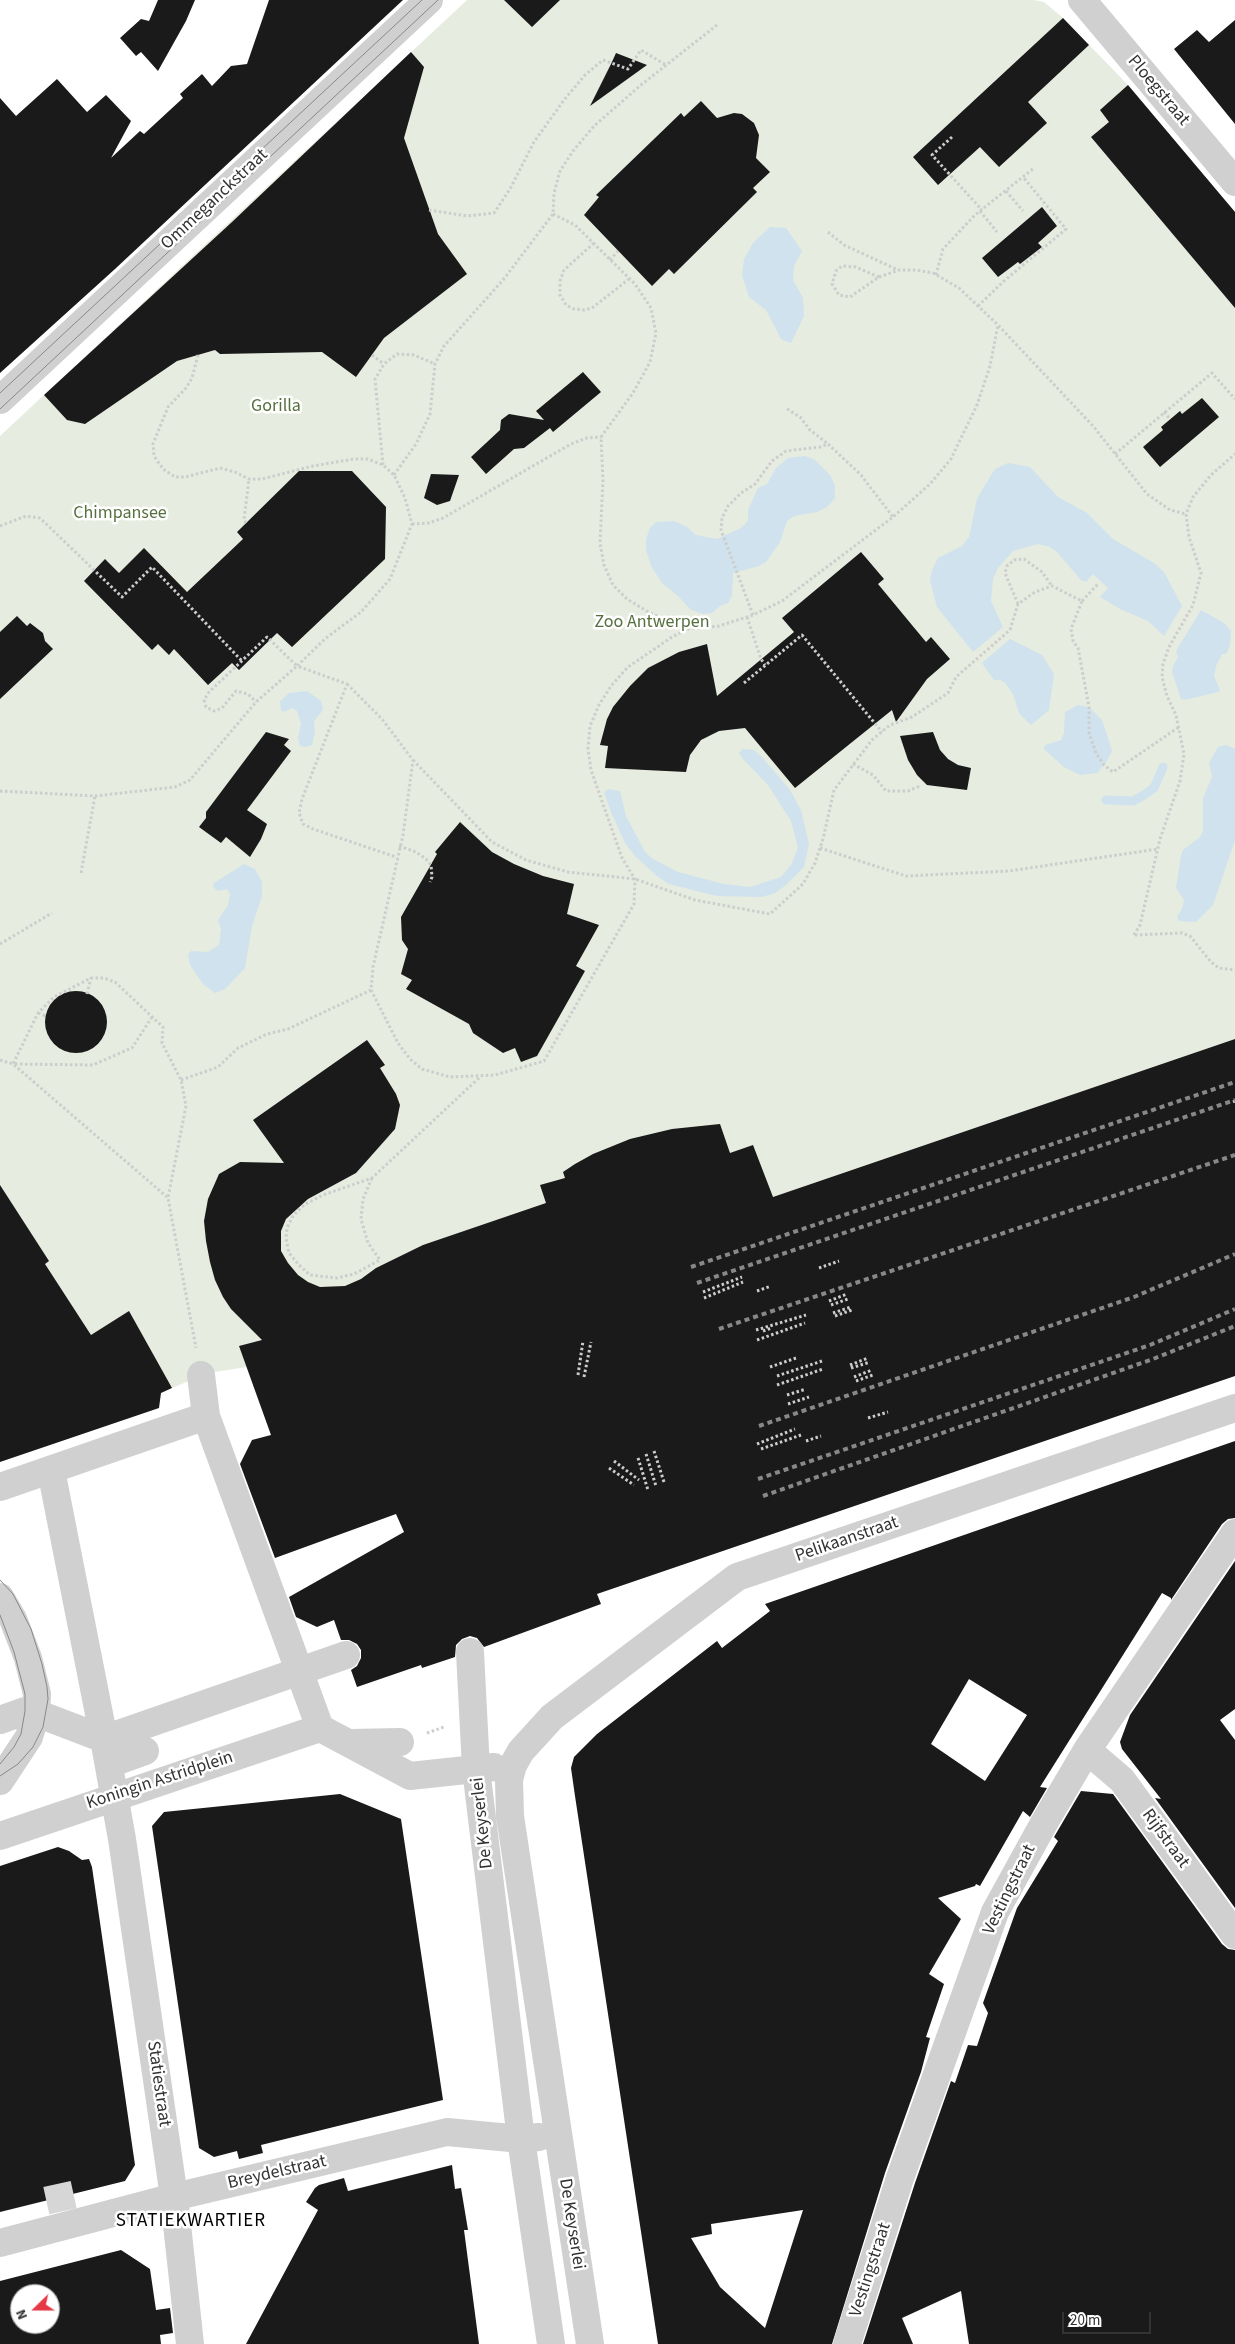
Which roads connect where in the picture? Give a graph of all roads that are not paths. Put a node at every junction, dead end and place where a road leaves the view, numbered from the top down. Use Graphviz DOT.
graph roads {
  1 [pos="429,0"];
  2 [pos="1082,0"];
  3 [pos="1235,182"];
  4 [pos="0,400"];
  5 [pos="201,1375"];
  6 [pos="1235,1408"];
  7 [pos="206,1416"];
  8 [pos="51,1470"];
  9 [pos="0,1487"];
  10 [pos="1235,1533"];
  11 [pos="0,1598"];
  12 [pos="470,1652"];
  13 [pos="346,1655"];
  14 [pos="300,1671"];
  15 [pos="36,1713"];
  16 [pos="0,1720"];
  17 [pos="320,1728"];
  18 [pos="400,1742"];
  19 [pos="349,1743"];
  20 [pos="1087,1750"];
  21 [pos="145,1751"];
  22 [pos="106,1752"];
  23 [pos="513,1765"];
  24 [pos="476,1769"];
  25 [pos="0,1781"];
  26 [pos="114,1796"];
  27 [pos="0,1836"];
  28 [pos="1235,1935"];
  29 [pos="558,2134"];
  30 [pos="521,2139"];
  31 [pos="174,2197"];
  32 [pos="0,2243"];
  33 [pos="190,2344"];
  34 [pos="551,2344"];
  35 [pos="590,2344"];
  36 [pos="847,2344"];
  1 -- 4 [label="street, Ommeganckstraat"];
  2 -- 3 [label="street, Ploegstraat"];
  5 -- 7 [label="street"];
  6 -- 23 [label="street, Pelikaanstraat"];
  7 -- 8 [label="street"];
  7 -- 14 [label="street"];
  8 -- 9 [label="street"];
  8 -- 22 [label="street"];
  10 -- 20 [label="street, Vestingstraat"];
  11 -- 15 [label="street"];
  12 -- 24 [label="street"];
  13 -- 14 [label="street"];
  14 -- 17 [label="street"];
  14 -- 22 [label="street"];
  15 -- 16 [label="street"];
  15 -- 22 [label="street"];
  15 -- 25 [label="street"];
  17 -- 19 [label="street"];
  17 -- 26 [label="street, Koningin Astridplein"];
  18 -- 19 [label="street"];
  19 -- 24 [label="street"];
  20 -- 28 [label="street, Rijfstraat"];
  20 -- 36 [label="street, Vestingstraat"];
  21 -- 22 [label="street"];
  22 -- 26 [label="street, Statiestraat"];
  23 -- 24 [label="street, De Keyserlei"];
  23 -- 29 [label="street, De Keyserlei"];
  24 -- 30 [label="street, De Keyserlei"];
  26 -- 27 [label="street, Koningin Astridplein"];
  26 -- 31 [label="street, Statiestraat"];
  29 -- 30 [label="street, Breydelstraat"];
  29 -- 35 [label="street, De Keyserlei"];
  30 -- 31 [label="street, Breydelstraat"];
  30 -- 34 [label="street, De Keyserlei"];
  31 -- 32 [label="street, Breydelstraat"];
  31 -- 33 [label="street, Statiestraat"];
}
